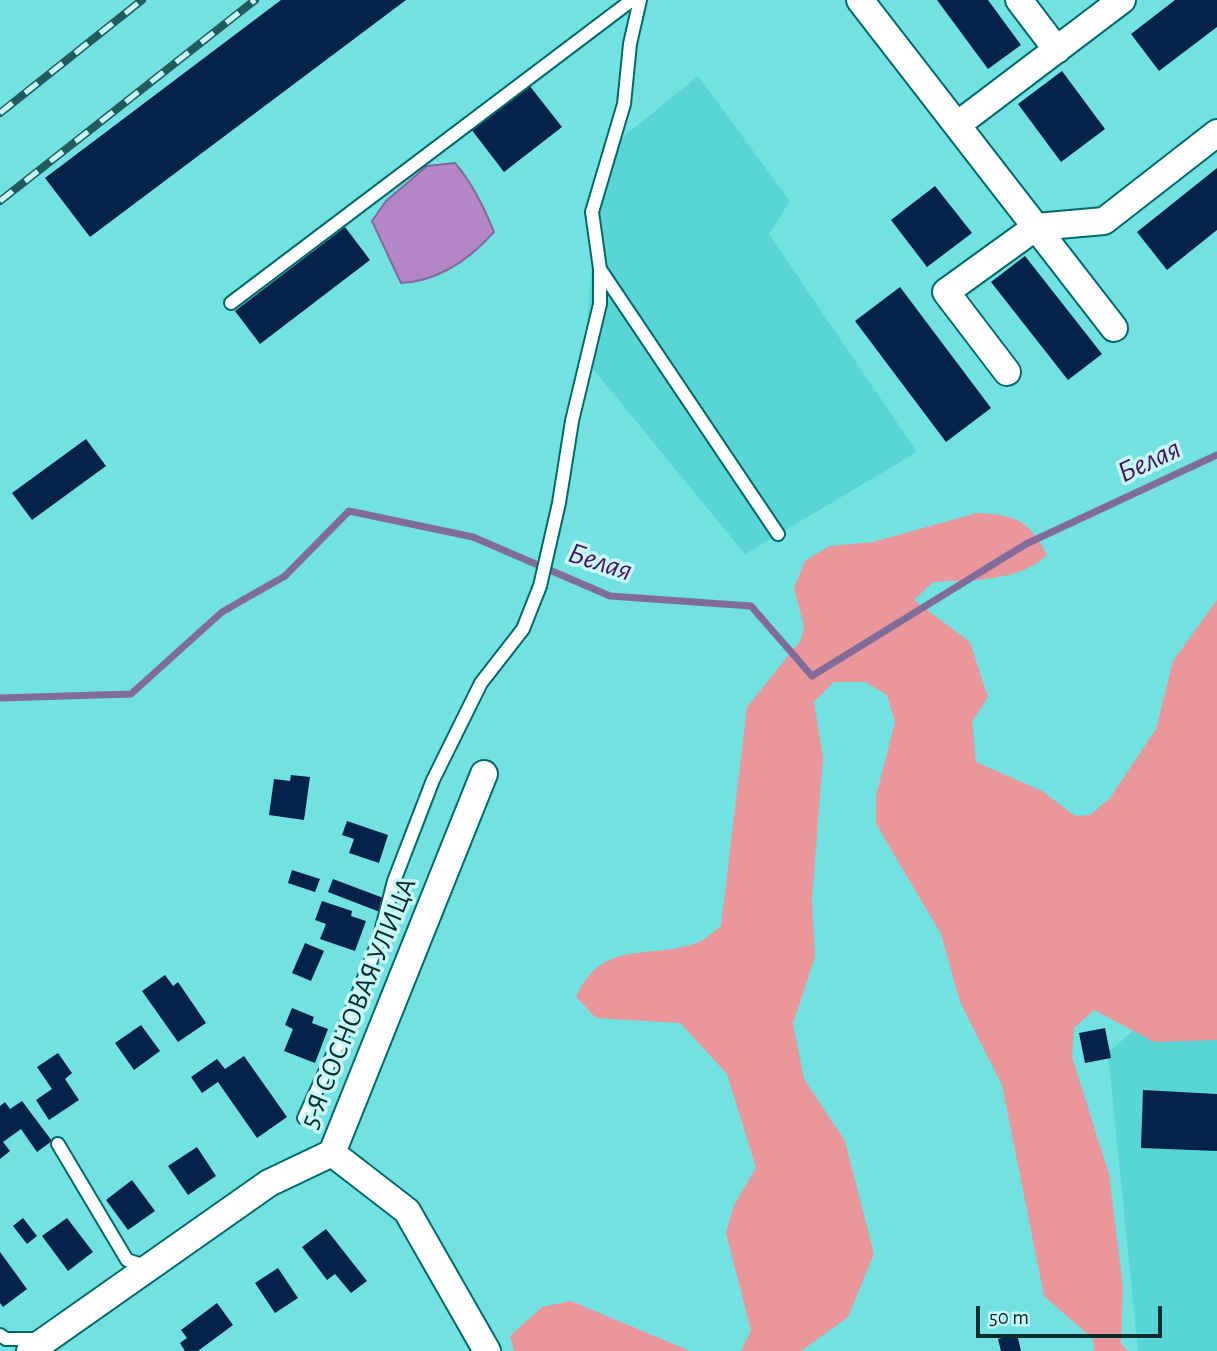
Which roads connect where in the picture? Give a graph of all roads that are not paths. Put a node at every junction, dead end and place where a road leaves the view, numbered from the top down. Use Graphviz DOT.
graph roads {
  1 [pos="632,0"];
  2 [pos="640,0"];
  3 [pos="859,0"];
  4 [pos="1019,0"];
  5 [pos="1122,0"];
  6 [pos="1057,50"];
  7 [pos="957,125"];
  8 [pos="1217,133"];
  9 [pos="1036,227"];
  10 [pos="600,269"];
  11 [pos="231,303"];
  12 [pos="1114,328"];
  13 [pos="1007,372"];
  14 [pos="778,534"];
  15 [pos="484,774"];
  16 [pos="304,1118"];
  17 [pos="58,1144"];
  18 [pos="332,1153"];
  19 [pos="150,1267"];
  20 [pos="0,1335"];
  21 [pos="38,1345"];
  22 [pos="487,1351"];
  1 -- 11 [label="lane"];
  2 -- 10 [label="lane"];
  3 -- 7 [label="street"];
  4 -- 6 [label="street"];
  5 -- 6 [label="street"];
  6 -- 7 [label="street"];
  7 -- 9 [label="street"];
  8 -- 9 [label="street"];
  9 -- 12 [label="street"];
  9 -- 13 [label="street"];
  10 -- 14 [label="lane"];
  10 -- 16 [label="lane"];
  15 -- 18 [label="street, 5-Я СОСНОВАЯ УЛИЦА"];
  17 -- 19 [label="lane"];
  18 -- 19 [label="street, 5-Я СОСНОВАЯ УЛИЦА"];
  18 -- 22 [label="street"];
  19 -- 21 [label="street, 5-Я СОСНОВАЯ УЛИЦА"];
  20 -- 21 [label="lane"];
}
